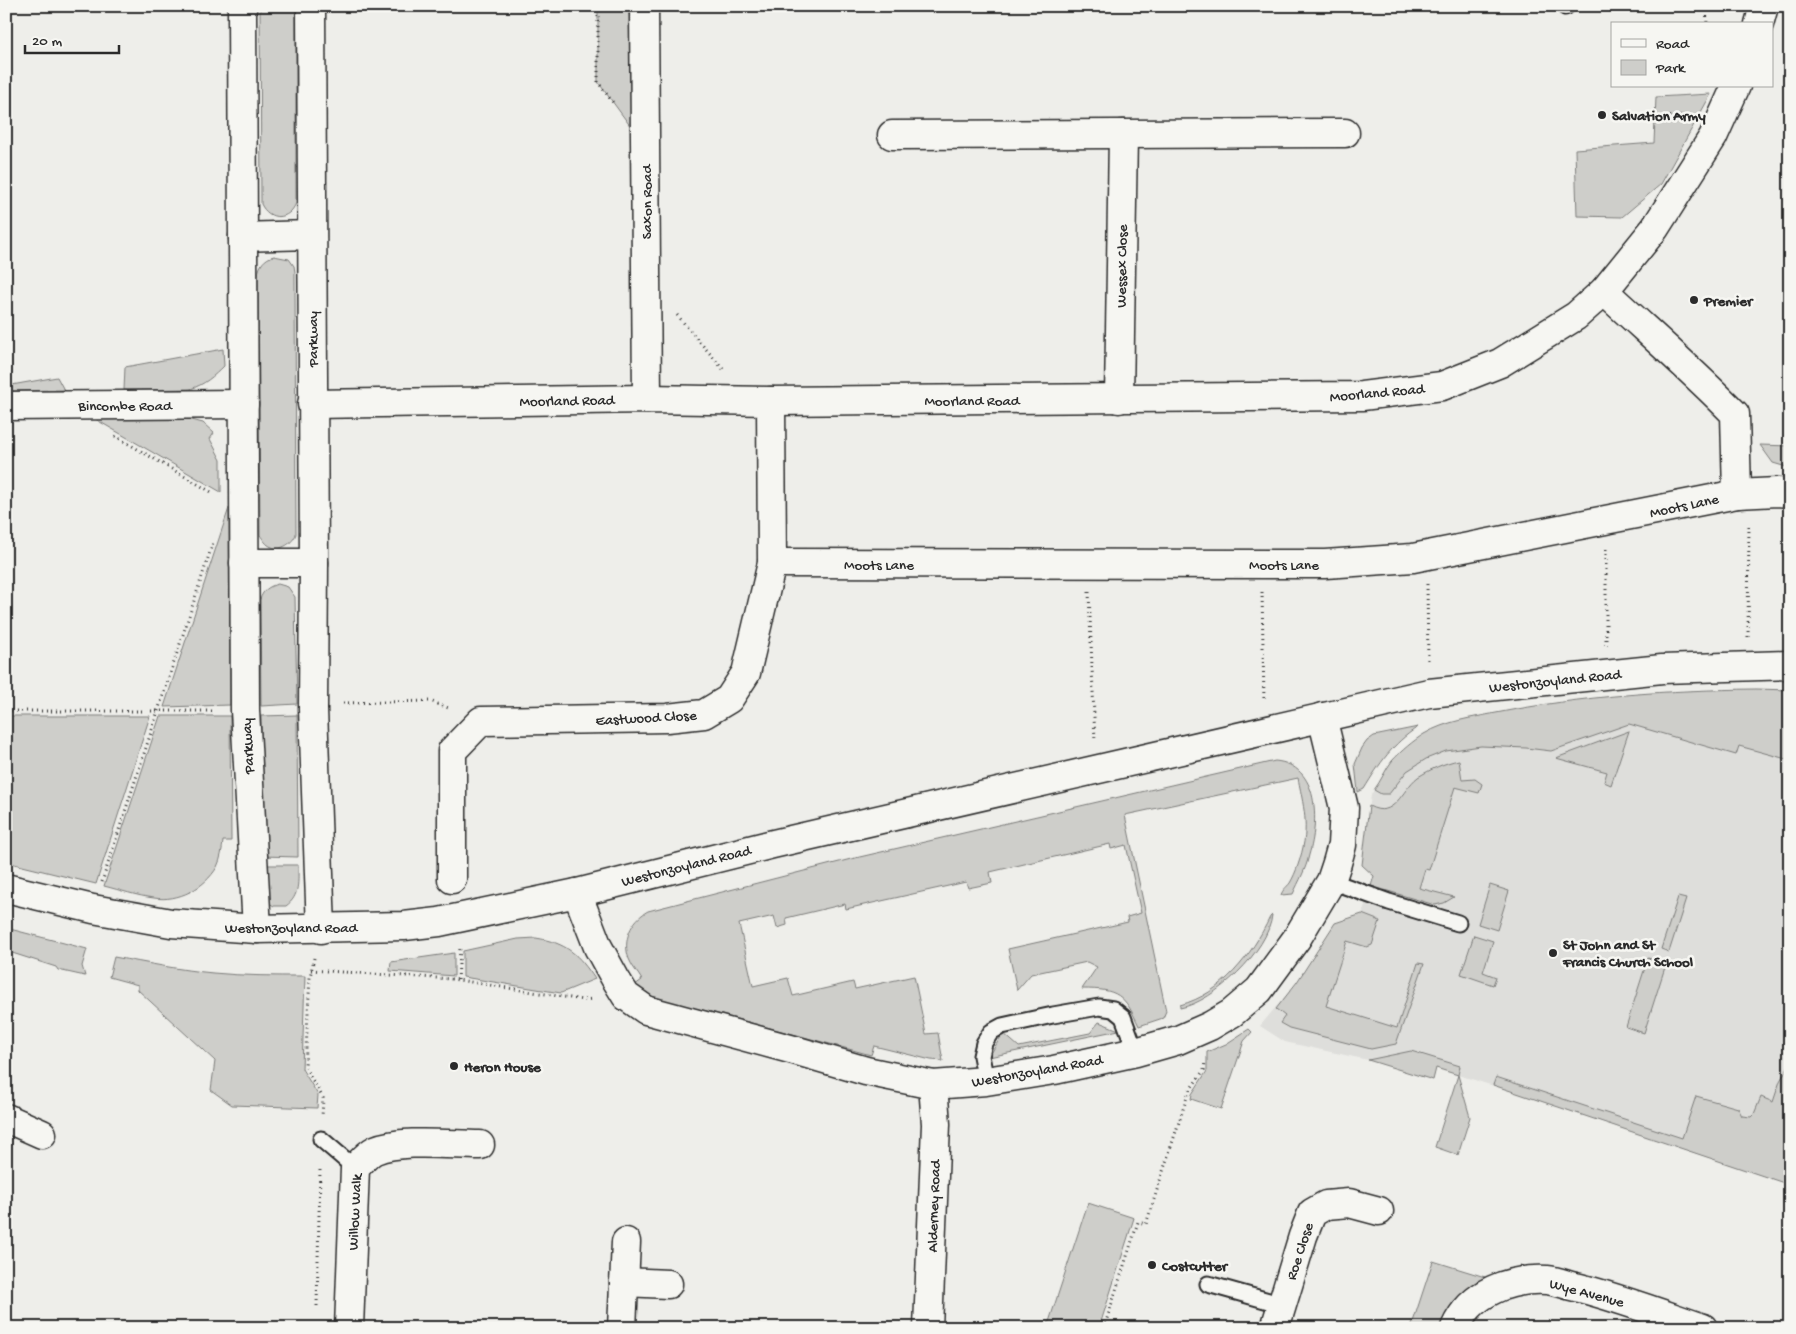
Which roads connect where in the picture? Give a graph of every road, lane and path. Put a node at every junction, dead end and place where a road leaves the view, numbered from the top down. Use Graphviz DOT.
graph roads {
  1 [pos="242,6"];
  2 [pos="311,6"];
  3 [pos="598,6"];
  4 [pos="644,6"];
  5 [pos="1706,6"];
  6 [pos="1764,6"];
  7 [pos="1707,22"];
  8 [pos="1760,22"];
  9 [pos="1735,88"];
  10 [pos="614,104"];
  11 [pos="1655,116"];
  12 [pos="1693,116"];
  13 [pos="1345,133"];
  14 [pos="1122,134"];
  15 [pos="892,135"];
  16 [pos="311,235"];
  17 [pos="243,237"];
  18 [pos="1604,291"];
  19 [pos="676,314"];
  20 [pos="647,399"];
  21 [pos="1119,399"];
  22 [pos="760,401"];
  23 [pos="244,404"];
  24 [pos="312,404"];
  25 [pos="6,406"];
  26 [pos="111,434"];
  27 [pos="1790,493"];
  28 [pos="1737,494"];
  29 [pos="219,496"];
  30 [pos="1606,521"];
  31 [pos="215,537"];
  32 [pos="1426,555"];
  33 [pos="244,563"];
  34 [pos="314,563"];
  35 [pos="772,564"];
  36 [pos="1088,564"];
  37 [pos="1262,564"];
  38 [pos="1747,665"];
  39 [pos="1790,665"];
  40 [pos="1606,675"];
  41 [pos="1429,693"];
  42 [pos="312,709"];
  43 [pos="245,710"];
  44 [pos="6,711"];
  45 [pos="157,712"];
  46 [pos="1322,717"];
  47 [pos="481,721"];
  48 [pos="1264,730"];
  49 [pos="1096,770"];
  50 [pos="452,879"];
  51 [pos="1331,881"];
  52 [pos="6,888"];
  53 [pos="577,893"];
  54 [pos="93,909"];
  55 [pos="1458,923"];
  56 [pos="257,929"];
  57 [pos="321,929"];
  58 [pos="312,970"];
  59 [pos="626,996"];
  60 [pos="1197,1031"];
  61 [pos="1136,1052"];
  62 [pos="986,1081"];
  63 [pos="933,1085"];
  64 [pos="6,1118"];
  65 [pos="42,1134"];
  66 [pos="321,1138"];
  67 [pos="480,1145"];
  68 [pos="355,1168"];
  69 [pos="1378,1212"];
  70 [pos="626,1242"];
  71 [pos="624,1282"];
  72 [pos="668,1284"];
  73 [pos="1208,1284"];
  74 [pos="1279,1316"];
  75 [pos="349,1328"];
  76 [pos="622,1328"];
  77 [pos="928,1328"];
  78 [pos="1104,1328"];
  79 [pos="1455,1328"];
  80 [pos="1703,1328"];
  1 -- 17 [label="street, Parkway"];
  2 -- 16 [label="street, Parkway"];
  3 -- 10 [label="path"];
  4 -- 20 [label="street, Saxon Road"];
  5 -- 7 [label="path"];
  6 -- 8 [label="street"];
  9 -- 18 [label="street, Moorland Road"];
  11 -- 12 [label="path"];
  13 -- 14 [label="street"];
  14 -- 15 [label="street"];
  14 -- 21 [label="street, Wessex Close"];
  16 -- 17 [label="street"];
  16 -- 24 [label="street, Parkway"];
  17 -- 23 [label="street, Parkway"];
  18 -- 21 [label="street, Moorland Road"];
  18 -- 28 [label="street"];
  19 -- 22 [label="path"];
  20 -- 22 [label="street, Moorland Road"];
  20 -- 24 [label="street, Moorland Road"];
  21 -- 22 [label="street, Moorland Road"];
  22 -- 35 [label="street, Eastwood Close"];
  23 -- 25 [label="street, Bincombe Road"];
  23 -- 33 [label="street, Parkway"];
  24 -- 34 [label="street, Parkway"];
  26 -- 29 [label="path"];
  27 -- 28 [label="street, Moots Lane"];
  28 -- 30 [label="street, Moots Lane"];
  28 -- 38 [label="path"];
  30 -- 32 [label="street, Moots Lane"];
  30 -- 40 [label="path"];
  31 -- 45 [label="path"];
  32 -- 37 [label="street, Moots Lane"];
  32 -- 41 [label="path"];
  33 -- 34 [label="street"];
  33 -- 43 [label="street, Parkway"];
  34 -- 42 [label="street, Parkway"];
  35 -- 36 [label="street, Moots Lane"];
  35 -- 47 [label="street, Eastwood Close"];
  36 -- 37 [label="street, Moots Lane"];
  36 -- 49 [label="path"];
  37 -- 48 [label="path"];
  38 -- 39 [label="street, Westonzoyland Road"];
  38 -- 40 [label="street, Westonzoyland Road"];
  40 -- 41 [label="street, Westonzoyland Road"];
  41 -- 46 [label="street, Westonzoyland Road"];
  42 -- 47 [label="path"];
  42 -- 57 [label="street, Parkway"];
  43 -- 45 [label="path"];
  43 -- 56 [label="street, Parkway"];
  44 -- 45 [label="path"];
  45 -- 54 [label="path"];
  46 -- 48 [label="street, Westonzoyland Road"];
  46 -- 51 [label="street, Westonzoyland Road"];
  47 -- 50 [label="street"];
  48 -- 49 [label="street, Westonzoyland Road"];
  49 -- 53 [label="street, Westonzoyland Road"];
  51 -- 55 [label="lane"];
  51 -- 60 [label="street, Westonzoyland Road"];
  52 -- 54 [label="street, Westonzoyland Road"];
  53 -- 57 [label="street, Westonzoyland Road"];
  53 -- 59 [label="street, Westonzoyland Road"];
  54 -- 56 [label="street, Westonzoyland Road"];
  56 -- 57 [label="street, Westonzoyland Road"];
  58 -- 59 [label="path"];
  59 -- 63 [label="street, Westonzoyland Road"];
  60 -- 61 [label="street, Westonzoyland Road"];
  60 -- 78 [label="path"];
  61 -- 62 [label="street, Westonzoyland Road"];
  61 -- 62 [label="lane"];
  62 -- 63 [label="street, Westonzoyland Road"];
  63 -- 77 [label="street, Alderney Road"];
  64 -- 65 [label="street"];
  66 -- 68 [label="lane"];
  67 -- 68 [label="street, Willow Walk"];
  68 -- 75 [label="street, Willow Walk"];
  69 -- 74 [label="street, Roe Close"];
  70 -- 71 [label="street"];
  71 -- 72 [label="street"];
  71 -- 76 [label="street"];
  73 -- 74 [label="lane"];
  79 -- 80 [label="street, Wye Avenue"];
}
